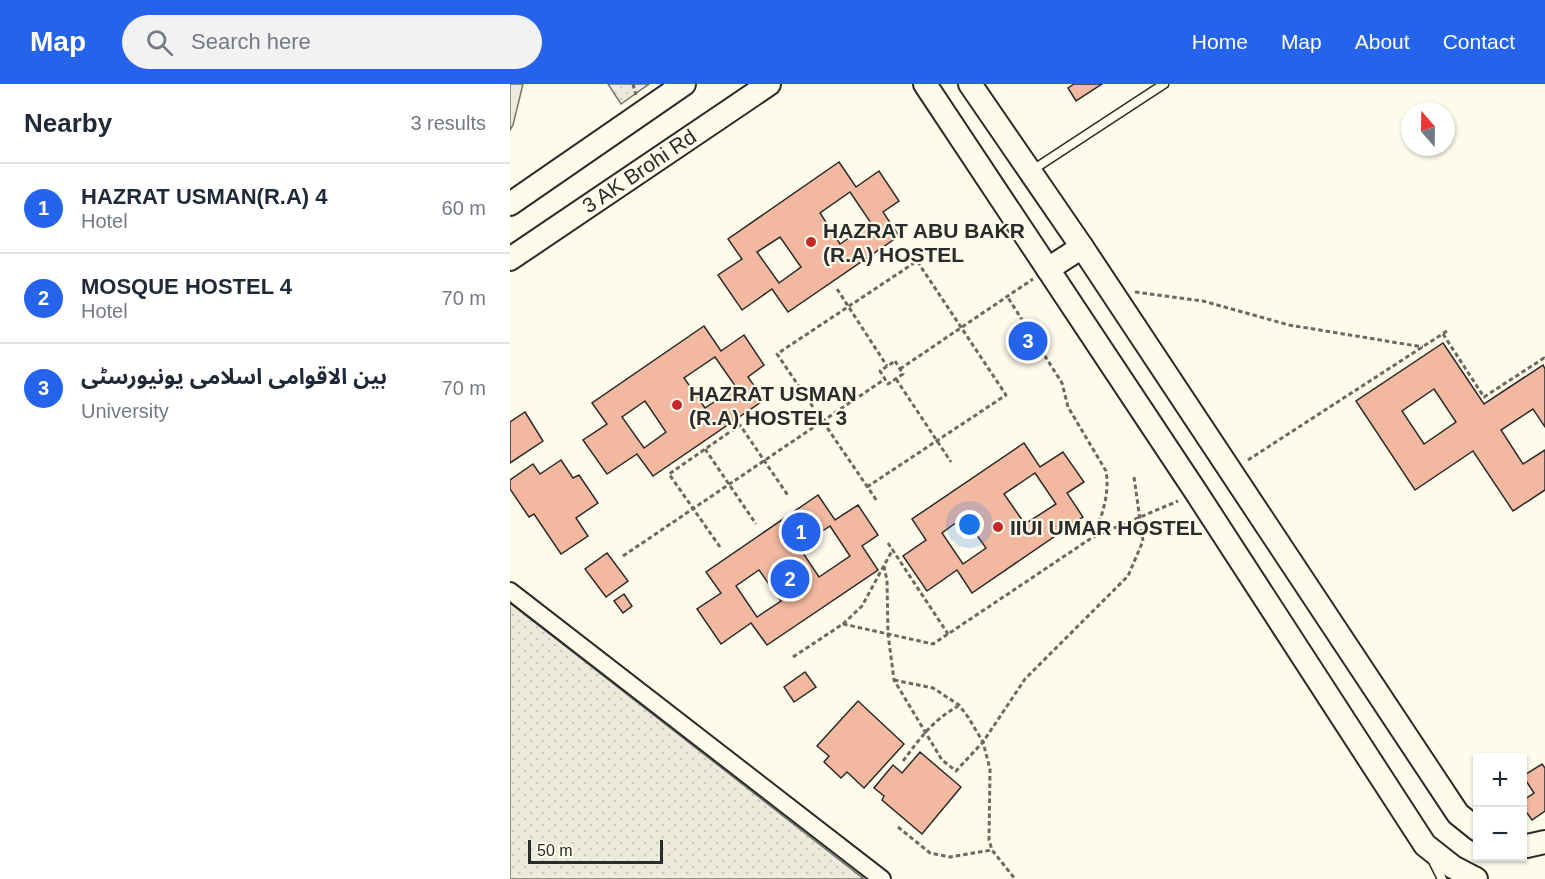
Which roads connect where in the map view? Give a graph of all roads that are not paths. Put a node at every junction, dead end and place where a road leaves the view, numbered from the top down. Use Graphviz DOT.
graph roads {
  1 [pos="684,84"];
  2 [pos="769,84"];
  3 [pos="924,84"];
  4 [pos="970,84"];
  5 [pos="1164,84"];
  6 [pos="1030,171"];
  7 [pos="510,204"];
  8 [pos="1082,247"];
  9 [pos="510,259"];
  10 [pos="1048,269"];
  11 [pos="510,591"];
  12 [pos="1473,826"];
  13 [pos="1545,842"];
  14 [pos="1425,845"];
  15 [pos="1527,846"];
  16 [pos="882,879"];
  17 [pos="1442,879"];
  18 [pos="1476,879"];
  1 -- 7 [label="street"];
  2 -- 9 [label="street, 3 AK Brohi Rd"];
  3 -- 10 [label="street"];
  4 -- 6 [label="street"];
  5 -- 6 [label="lane"];
  6 -- 8 [label="street"];
  8 -- 10 [label="street"];
  8 -- 12 [label="street"];
  10 -- 14 [label="street"];
  11 -- 16 [label="street"];
  13 -- 15 [label="street"];
  14 -- 17 [label="lane"];
  14 -- 18 [label="street"];
}
